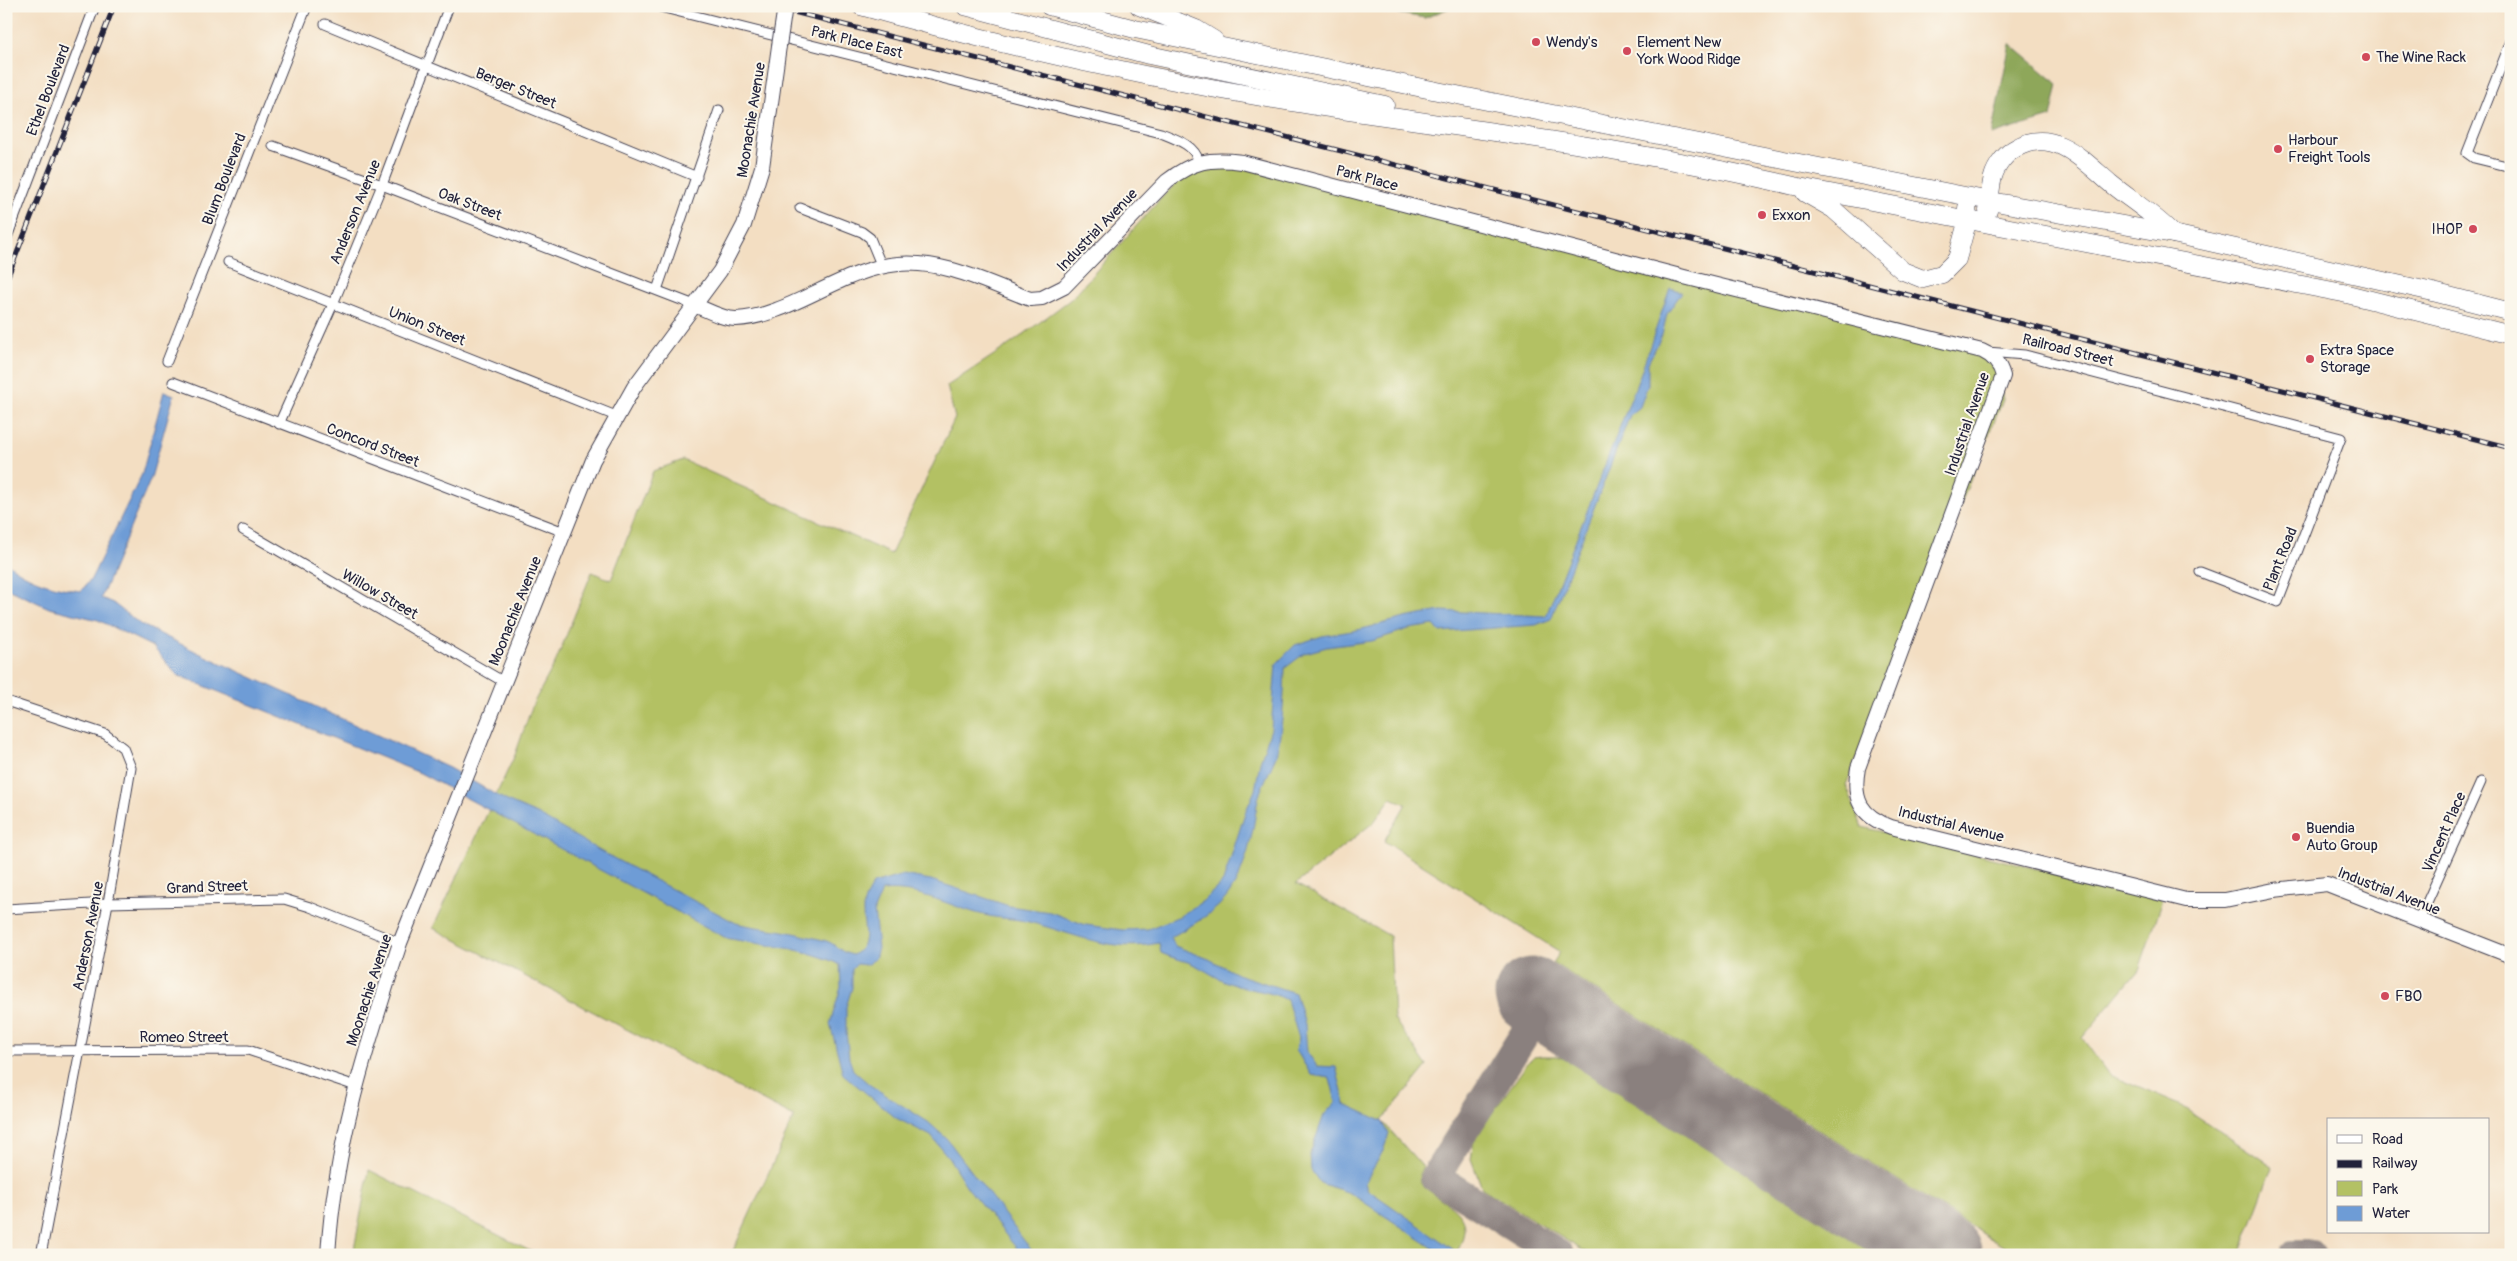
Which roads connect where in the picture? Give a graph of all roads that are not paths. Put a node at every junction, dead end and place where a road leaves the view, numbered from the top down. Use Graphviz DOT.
graph roads {
  1 [pos="95,6"];
  2 [pos="307,6"];
  3 [pos="449,6"];
  4 [pos="656,6"];
  5 [pos="785,6"];
  6 [pos="862,6"];
  7 [pos="965,6"];
  8 [pos="1049,6"];
  9 [pos="1139,6"];
  10 [pos="325,24"];
  11 [pos="2511,41"];
  12 [pos="1220,45"];
  13 [pos="426,65"];
  14 [pos="719,110"];
  15 [pos="1542,138"];
  16 [pos="273,146"];
  17 [pos="1199,162"];
  18 [pos="2511,167"];
  19 [pos="697,177"];
  20 [pos="382,184"];
  21 [pos="1794,186"];
  22 [pos="1964,196"];
  23 [pos="1990,201"];
  24 [pos="800,208"];
  25 [pos="1968,219"];
  26 [pos="1986,222"];
  27 [pos="2173,234"];
  28 [pos="6,240"];
  29 [pos="228,262"];
  30 [pos="882,267"];
  31 [pos="1684,277"];
  32 [pos="657,290"];
  33 [pos="333,304"];
  34 [pos="696,306"];
  35 [pos="2511,312"];
  36 [pos="2511,336"];
  37 [pos="1982,351"];
  38 [pos="167,361"];
  39 [pos="173,382"];
  40 [pos="616,416"];
  41 [pos="279,424"];
  42 [pos="2326,478"];
  43 [pos="243,530"];
  44 [pos="564,532"];
  45 [pos="2200,572"];
  46 [pos="504,682"];
  47 [pos="6,701"];
  48 [pos="2481,782"];
  49 [pos="108,903"];
  50 [pos="6,909"];
  51 [pos="2419,920"];
  52 [pos="400,943"];
  53 [pos="2511,956"];
  54 [pos="6,1051"];
  55 [pos="80,1051"];
  56 [pos="356,1086"];
  57 [pos="41,1255"];
  58 [pos="328,1255"];
  1 -- 28 [label="street, Ethel Boulevard"];
  2 -- 38 [label="street, Blum Boulevard"];
  3 -- 13 [label="street, Anderson Avenue"];
  4 -- 17 [label="street, Park Place East"];
  5 -- 34 [label="street, Moonachie Avenue, bridge"];
  6 -- 15 [label="highway"];
  7 -- 15 [label="highway"];
  8 -- 12 [label="highway"];
  9 -- 12 [label="highway"];
  10 -- 13 [label="street, Berger Street"];
  11 -- 18 [label="street"];
  12 -- 22 [label="highway"];
  13 -- 19 [label="street, Berger Street"];
  13 -- 20 [label="street, Anderson Avenue"];
  14 -- 19 [label="street"];
  15 -- 21 [label="highway"];
  16 -- 20 [label="street, Oak Street"];
  17 -- 30 [label="street, Industrial Avenue"];
  17 -- 31 [label="street, Park Place"];
  19 -- 32 [label="street"];
  20 -- 32 [label="street, Oak Street"];
  20 -- 33 [label="street, Anderson Avenue"];
  21 -- 25 [label="highway"];
  21 -- 25 [label="highway"];
  22 -- 23 [label="highway"];
  22 -- 25 [label="highway"];
  23 -- 26 [label="highway"];
  23 -- 27 [label="highway"];
  23 -- 27 [label="highway"];
  24 -- 30 [label="street"];
  25 -- 26 [label="highway"];
  26 -- 36 [label="highway"];
  27 -- 35 [label="highway"];
  29 -- 33 [label="street, Union Street"];
  30 -- 34 [label="street, Industrial Avenue"];
  31 -- 37 [label="street, Railroad Street"];
  32 -- 34 [label="street, Oak Street"];
  33 -- 40 [label="street, Union Street"];
  33 -- 41 [label="street, Anderson Avenue"];
  34 -- 40 [label="street, Moonachie Avenue"];
  37 -- 42 [label="street, Railroad Street"];
  37 -- 51 [label="street, Industrial Avenue"];
  39 -- 41 [label="street, Concord Street"];
  40 -- 44 [label="street, Moonachie Avenue"];
  41 -- 44 [label="street, Concord Street"];
  42 -- 45 [label="street, Plant Road"];
  43 -- 46 [label="street, Willow Street"];
  44 -- 46 [label="street, Moonachie Avenue"];
  46 -- 52 [label="street, Moonachie Avenue"];
  47 -- 49 [label="street, Anderson Avenue"];
  48 -- 51 [label="street, Vincent Place"];
  49 -- 50 [label="street, Grand Street"];
  49 -- 52 [label="street, Grand Street"];
  49 -- 55 [label="street, Anderson Avenue"];
  51 -- 53 [label="street, Industrial Avenue"];
  52 -- 56 [label="street, Moonachie Avenue"];
  54 -- 55 [label="street, Romeo Street"];
  55 -- 56 [label="street, Romeo Street"];
  55 -- 57 [label="street, Anderson Avenue"];
  56 -- 58 [label="street, Moonachie Avenue"];
}
